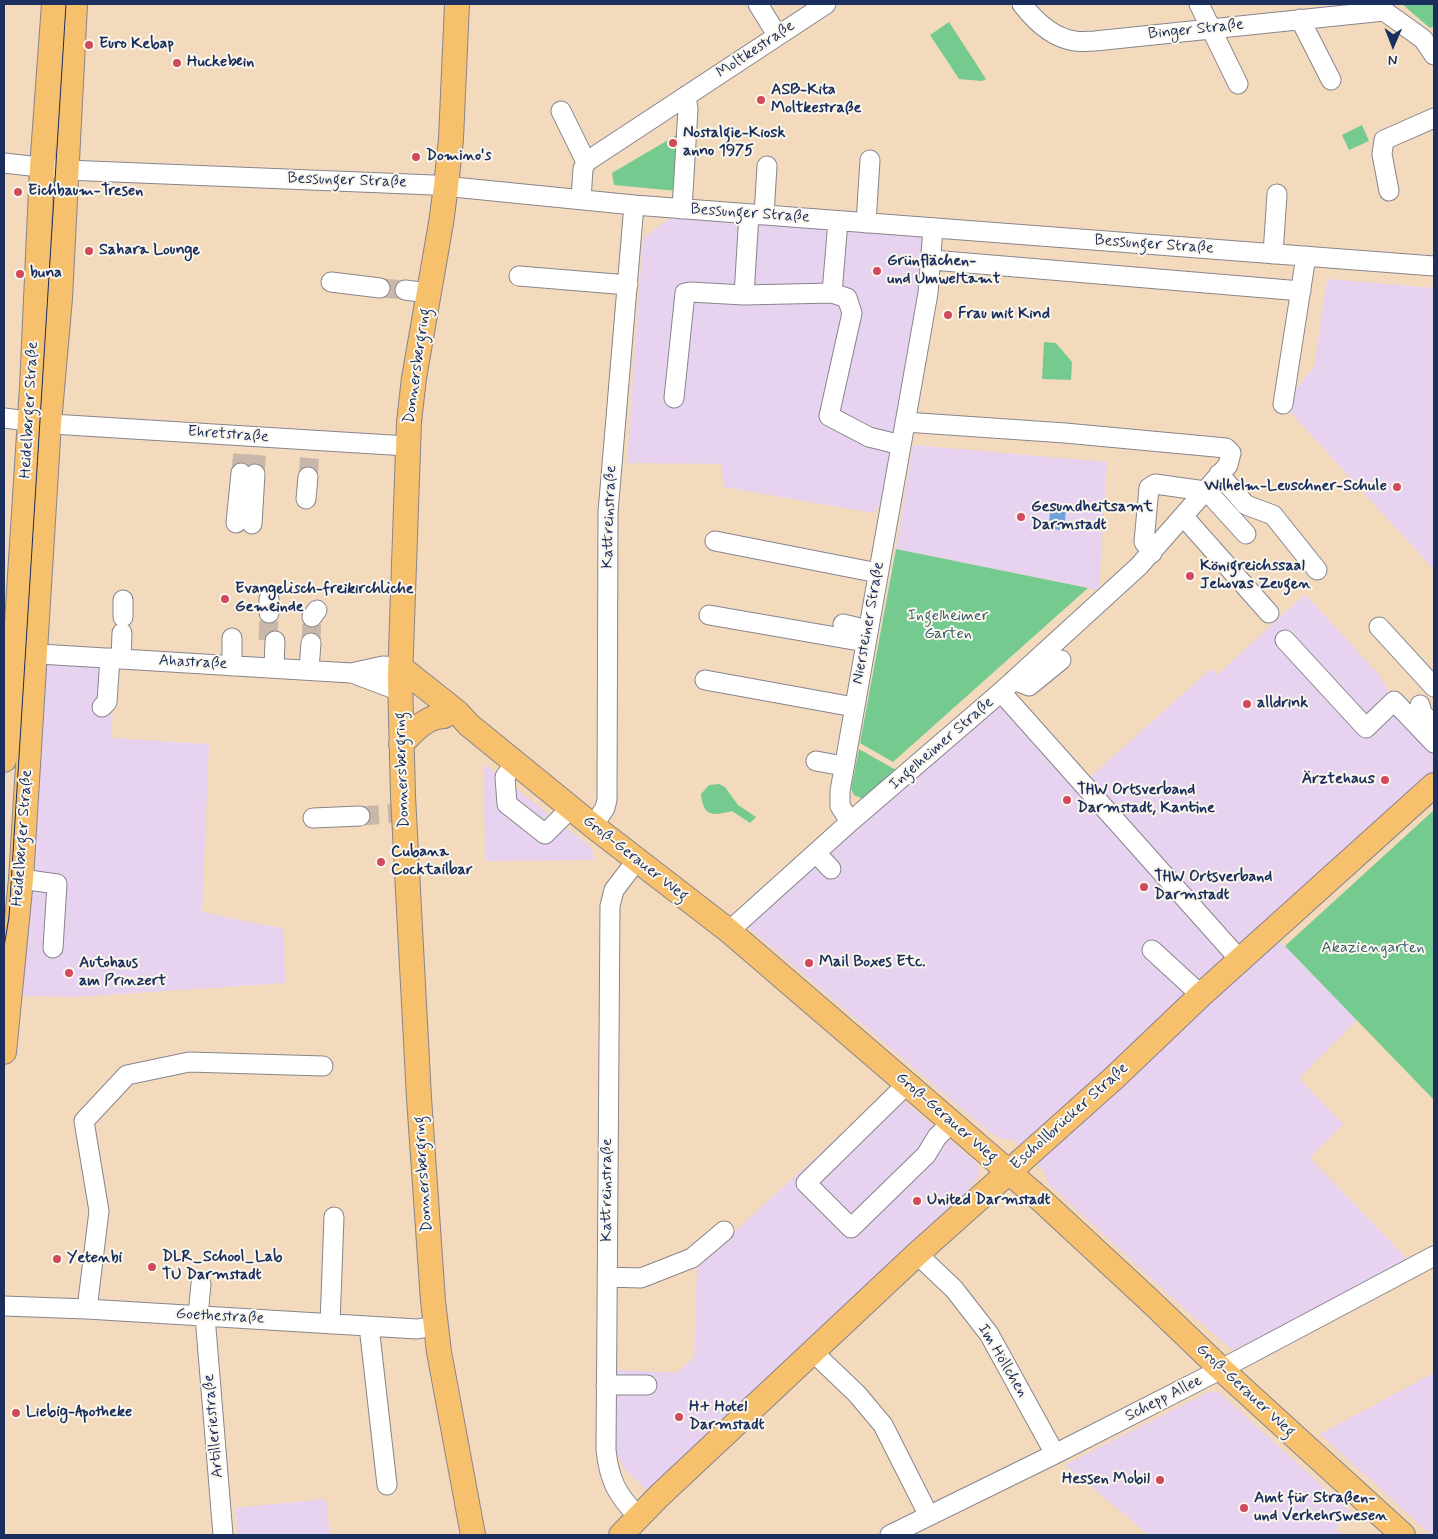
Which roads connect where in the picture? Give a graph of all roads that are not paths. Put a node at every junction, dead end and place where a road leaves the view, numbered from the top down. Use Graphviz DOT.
graph roads {
  1 [pos="54,4"];
  2 [pos="75,4"];
  3 [pos="457,4"];
  4 [pos="758,4"];
  5 [pos="826,4"];
  6 [pos="1022,4"];
  7 [pos="1199,4"];
  8 [pos="1383,7"];
  9 [pos="1300,18"];
  10 [pos="1212,28"];
  11 [pos="777,35"];
  12 [pos="1434,55"];
  13 [pos="1331,80"];
  14 [pos="1238,84"];
  15 [pos="686,96"];
  16 [pos="560,111"];
  17 [pos="1434,118"];
  18 [pos="870,160"];
  19 [pos="586,162"];
  20 [pos="4,163"];
  21 [pos="767,166"];
  22 [pos="42,168"];
  23 [pos="66,170"];
  24 [pos="446,186"];
  25 [pos="1389,191"];
  26 [pos="1277,194"];
  27 [pos="581,199"];
  28 [pos="634,206"];
  29 [pos="682,209"];
  30 [pos="757,215"];
  31 [pos="838,221"];
  32 [pos="866,223"];
  33 [pos="933,228"];
  34 [pos="1273,254"];
  35 [pos="1306,256"];
  36 [pos="932,260"];
  37 [pos="1434,266"];
  38 [pos="519,276"];
  39 [pos="331,282"];
  40 [pos="628,285"];
  41 [pos="380,288"];
  42 [pos="405,290"];
  43 [pos="1301,291"];
  44 [pos="429,293"];
  45 [pos="832,293"];
  46 [pos="744,295"];
  47 [pos="674,398"];
  48 [pos="1283,404"];
  49 [pos="4,418"];
  50 [pos="40,422"];
  51 [pos="904,422"];
  52 [pos="901,445"];
  53 [pos="408,446"];
  54 [pos="248,474"];
  55 [pos="1210,484"];
  56 [pos="1183,516"];
  57 [pos="244,524"];
  58 [pos="1248,528"];
  59 [pos="715,541"];
  60 [pos="1152,553"];
  61 [pos="1317,570"];
  62 [pos="878,573"];
  63 [pos="1269,613"];
  64 [pos="709,615"];
  65 [pos="123,617"];
  66 [pos="843,624"];
  67 [pos="1379,627"];
  68 [pos="866,636"];
  69 [pos="232,638"];
  70 [pos="1286,640"];
  71 [pos="271,641"];
  72 [pos="311,643"];
  73 [pos="25,653"];
  74 [pos="116,659"];
  75 [pos="1061,660"];
  76 [pos="232,666"];
  77 [pos="400,667"];
  78 [pos="270,668"];
  79 [pos="309,670"];
  80 [pos="351,673"];
  81 [pos="705,680"];
  82 [pos="1007,686"];
  83 [pos="1434,687"];
  84 [pos="400,691"];
  85 [pos="1430,705"];
  86 [pos="102,707"];
  87 [pos="854,707"];
  88 [pos="444,716"];
  89 [pos="469,726"];
  90 [pos="1434,726"];
  91 [pos="1434,743"];
  92 [pos="401,744"];
  93 [pos="4,760"];
  94 [pos="816,761"];
  95 [pos="515,762"];
  96 [pos="843,766"];
  97 [pos="1434,785"];
  98 [pos="571,808"];
  99 [pos="360,816"];
  100 [pos="313,818"];
  101 [pos="850,822"];
  102 [pos="593,826"];
  103 [pos="816,853"];
  104 [pos="637,860"];
  105 [pos="830,870"];
  106 [pos="21,879"];
  107 [pos="729,931"];
  108 [pos="53,948"];
  109 [pos="1152,950"];
  110 [pos="1240,960"];
  111 [pos="7,971"];
  112 [pos="1201,995"];
  113 [pos="4,1052"];
  114 [pos="323,1066"];
  115 [pos="907,1084"];
  116 [pos="951,1123"];
  117 [pos="1009,1172"];
  118 [pos="334,1216"];
  119 [pos="724,1231"];
  120 [pos="917,1254"];
  121 [pos="1434,1256"];
  122 [pos="606,1277"];
  123 [pos="201,1284"];
  124 [pos="4,1306"];
  125 [pos="87,1309"];
  126 [pos="202,1316"];
  127 [pos="330,1324"];
  128 [pos="369,1326"];
  129 [pos="435,1326"];
  130 [pos="813,1352"];
  131 [pos="1221,1369"];
  132 [pos="606,1384"];
  133 [pos="647,1385"];
  134 [pos="1055,1454"];
  135 [pos="387,1485"];
  136 [pos="928,1516"];
  137 [pos="639,1517"];
  138 [pos="223,1535"];
  139 [pos="472,1535"];
  140 [pos="622,1535"];
  141 [pos="890,1535"];
  142 [pos="1403,1535"];
  1 -- 22 [label="main road, Heidelberger Straße"];
  2 -- 23 [label="main road, Heidelberger Straße"];
  3 -- 24 [label="main road, Donnersbergring"];
  4 -- 11 [label="street"];
  5 -- 11 [label="street, Moltkestraße"];
  6 -- 10 [label="street, Binger Straße"];
  7 -- 10 [label="street"];
  8 -- 9 [label="street, Binger Straße"];
  8 -- 12 [label="street"];
  9 -- 10 [label="street, Binger Straße"];
  9 -- 13 [label="street"];
  10 -- 14 [label="street"];
  11 -- 15 [label="street, Moltkestraße"];
  15 -- 19 [label="street, Moltkestraße"];
  15 -- 29 [label="street"];
  16 -- 19 [label="street"];
  17 -- 25 [label="street"];
  18 -- 32 [label="street"];
  19 -- 27 [label="street"];
  20 -- 22 [label="street"];
  21 -- 30 [label="street"];
  22 -- 23 [label="street"];
  22 -- 50 [label="main road, Heidelberger Straße"];
  23 -- 24 [label="street, Bessunger Straße"];
  23 -- 50 [label="main road, Heidelberger Straße"];
  24 -- 27 [label="street, Bessunger Straße"];
  24 -- 44 [label="main road, Donnersbergring"];
  26 -- 34 [label="street"];
  27 -- 28 [label="street, Bessunger Straße"];
  28 -- 29 [label="street, Bessunger Straße"];
  28 -- 40 [label="street, Kattreinstraße"];
  29 -- 30 [label="street, Bessunger Straße"];
  30 -- 31 [label="street, Bessunger Straße"];
  30 -- 46 [label="street"];
  31 -- 32 [label="street, Bessunger Straße"];
  31 -- 45 [label="street"];
  32 -- 33 [label="street, Bessunger Straße"];
  33 -- 34 [label="street, Bessunger Straße"];
  33 -- 36 [label="street, Niersteiner Straße"];
  34 -- 35 [label="street, Bessunger Straße"];
  35 -- 37 [label="street, Bessunger Straße"];
  35 -- 43 [label="street"];
  36 -- 43 [label="street"];
  36 -- 51 [label="street, Niersteiner Straße"];
  38 -- 40 [label="street"];
  39 -- 41 [label="street"];
  40 -- 102 [label="street, Kattreinstraße"];
  42 -- 44 [label="street"];
  43 -- 48 [label="street"];
  44 -- 53 [label="main road, Donnersbergring"];
  45 -- 46 [label="street"];
  45 -- 52 [label="street"];
  46 -- 47 [label="street"];
  49 -- 50 [label="street, Ehretstraße"];
  50 -- 53 [label="street, Ehretstraße"];
  50 -- 73 [label="main road, Heidelberger Straße"];
  51 -- 52 [label="street, Niersteiner Straße"];
  51 -- 55 [label="street, Ingelheimer Straße"];
  52 -- 62 [label="street, Niersteiner Straße"];
  53 -- 77 [label="main road, Donnersbergring"];
  54 -- 57 [label="street"];
  55 -- 56 [label="street, Ingelheimer Straße"];
  55 -- 58 [label="street"];
  55 -- 60 [label="street"];
  55 -- 61 [label="street"];
  56 -- 60 [label="street, Ingelheimer Straße"];
  56 -- 63 [label="street"];
  59 -- 62 [label="street"];
  60 -- 82 [label="street, Ingelheimer Straße"];
  62 -- 68 [label="street, Niersteiner Straße"];
  64 -- 68 [label="street"];
  65 -- 74 [label="street"];
  66 -- 68 [label="street"];
  67 -- 83 [label="street"];
  68 -- 87 [label="street, Niersteiner Straße"];
  69 -- 76 [label="street"];
  70 -- 91 [label="street"];
  71 -- 78 [label="street"];
  72 -- 79 [label="street"];
  73 -- 74 [label="street, Ahastraße"];
  73 -- 93 [label="main road, Heidelberger Straße"];
  73 -- 106 [label="main road, Heidelberger Straße"];
  74 -- 76 [label="street, Ahastraße"];
  74 -- 86 [label="street"];
  75 -- 82 [label="street"];
  76 -- 78 [label="street, Ahastraße"];
  77 -- 80 [label="street, Ahastraße"];
  77 -- 84 [label="main road, Donnersbergring"];
  77 -- 89 [label="main road, Groß-Gerauer Weg"];
  78 -- 79 [label="street, Ahastraße"];
  79 -- 80 [label="street, Ahastraße"];
  80 -- 84 [label="street, Ahastraße"];
  81 -- 87 [label="street"];
  82 -- 101 [label="street, Ingelheimer Straße"];
  82 -- 110 [label="street"];
  84 -- 88 [label="main road, Groß-Gerauer Weg"];
  84 -- 92 [label="main road, Donnersbergring"];
  85 -- 90 [label="street"];
  87 -- 96 [label="street, Niersteiner Straße"];
  88 -- 89 [label="main road, Groß-Gerauer Weg"];
  88 -- 92 [label="main road"];
  89 -- 95 [label="main road, Groß-Gerauer Weg"];
  92 -- 129 [label="main road, Donnersbergring"];
  94 -- 96 [label="street"];
  95 -- 98 [label="main road, Groß-Gerauer Weg"];
  95 -- 98 [label="street"];
  96 -- 101 [label="street, Niersteiner Straße"];
  97 -- 110 [label="main road, Eschollbrücker Straße"];
  98 -- 102 [label="main road, Groß-Gerauer Weg"];
  99 -- 100 [label="street"];
  101 -- 103 [label="street, Ingelheimer Straße"];
  102 -- 104 [label="main road, Groß-Gerauer Weg"];
  103 -- 105 [label="street"];
  103 -- 107 [label="street, Ingelheimer Straße"];
  104 -- 107 [label="main road, Groß-Gerauer Weg"];
  104 -- 122 [label="street, Kattreinstraße"];
  106 -- 108 [label="street"];
  106 -- 111 [label="main road, Heidelberger Straße"];
  107 -- 115 [label="main road, Groß-Gerauer Weg"];
  109 -- 112 [label="street"];
  110 -- 112 [label="main road, Eschollbrücker Straße"];
  111 -- 113 [label="main road, Heidelberger Straße"];
  112 -- 117 [label="main road, Eschollbrücker Straße"];
  114 -- 125 [label="street"];
  115 -- 116 [label="main road, Groß-Gerauer Weg"];
  115 -- 116 [label="street"];
  116 -- 117 [label="main road, Groß-Gerauer Weg"];
  117 -- 120 [label="main road, Eschollbrücker Straße"];
  117 -- 131 [label="main road, Groß-Gerauer Weg"];
  118 -- 127 [label="street"];
  119 -- 122 [label="street"];
  120 -- 130 [label="main road, Eschollbrücker Straße"];
  120 -- 134 [label="street, Im Höllchen"];
  121 -- 131 [label="street, Schepp Allee"];
  122 -- 132 [label="street, Kattreinstraße"];
  123 -- 126 [label="street, Artilleriestraße"];
  124 -- 125 [label="street, Goethestraße"];
  125 -- 126 [label="street, Goethestraße"];
  126 -- 127 [label="street, Goethestraße"];
  126 -- 138 [label="street, Artilleriestraße"];
  127 -- 128 [label="street, Goethestraße"];
  128 -- 129 [label="street, Goethestraße"];
  128 -- 135 [label="street"];
  129 -- 139 [label="main road, Donnersbergring"];
  130 -- 136 [label="street"];
  130 -- 137 [label="main road, Eschollbrücker Straße"];
  131 -- 134 [label="street, Schepp Allee"];
  131 -- 142 [label="main road, Groß-Gerauer Weg"];
  132 -- 133 [label="street"];
  132 -- 137 [label="street, Kattreinstraße"];
  134 -- 136 [label="street, Schepp Allee"];
  136 -- 141 [label="street, Schepp Allee"];
  137 -- 140 [label="main road, Eschollbrücker Straße"];
}
